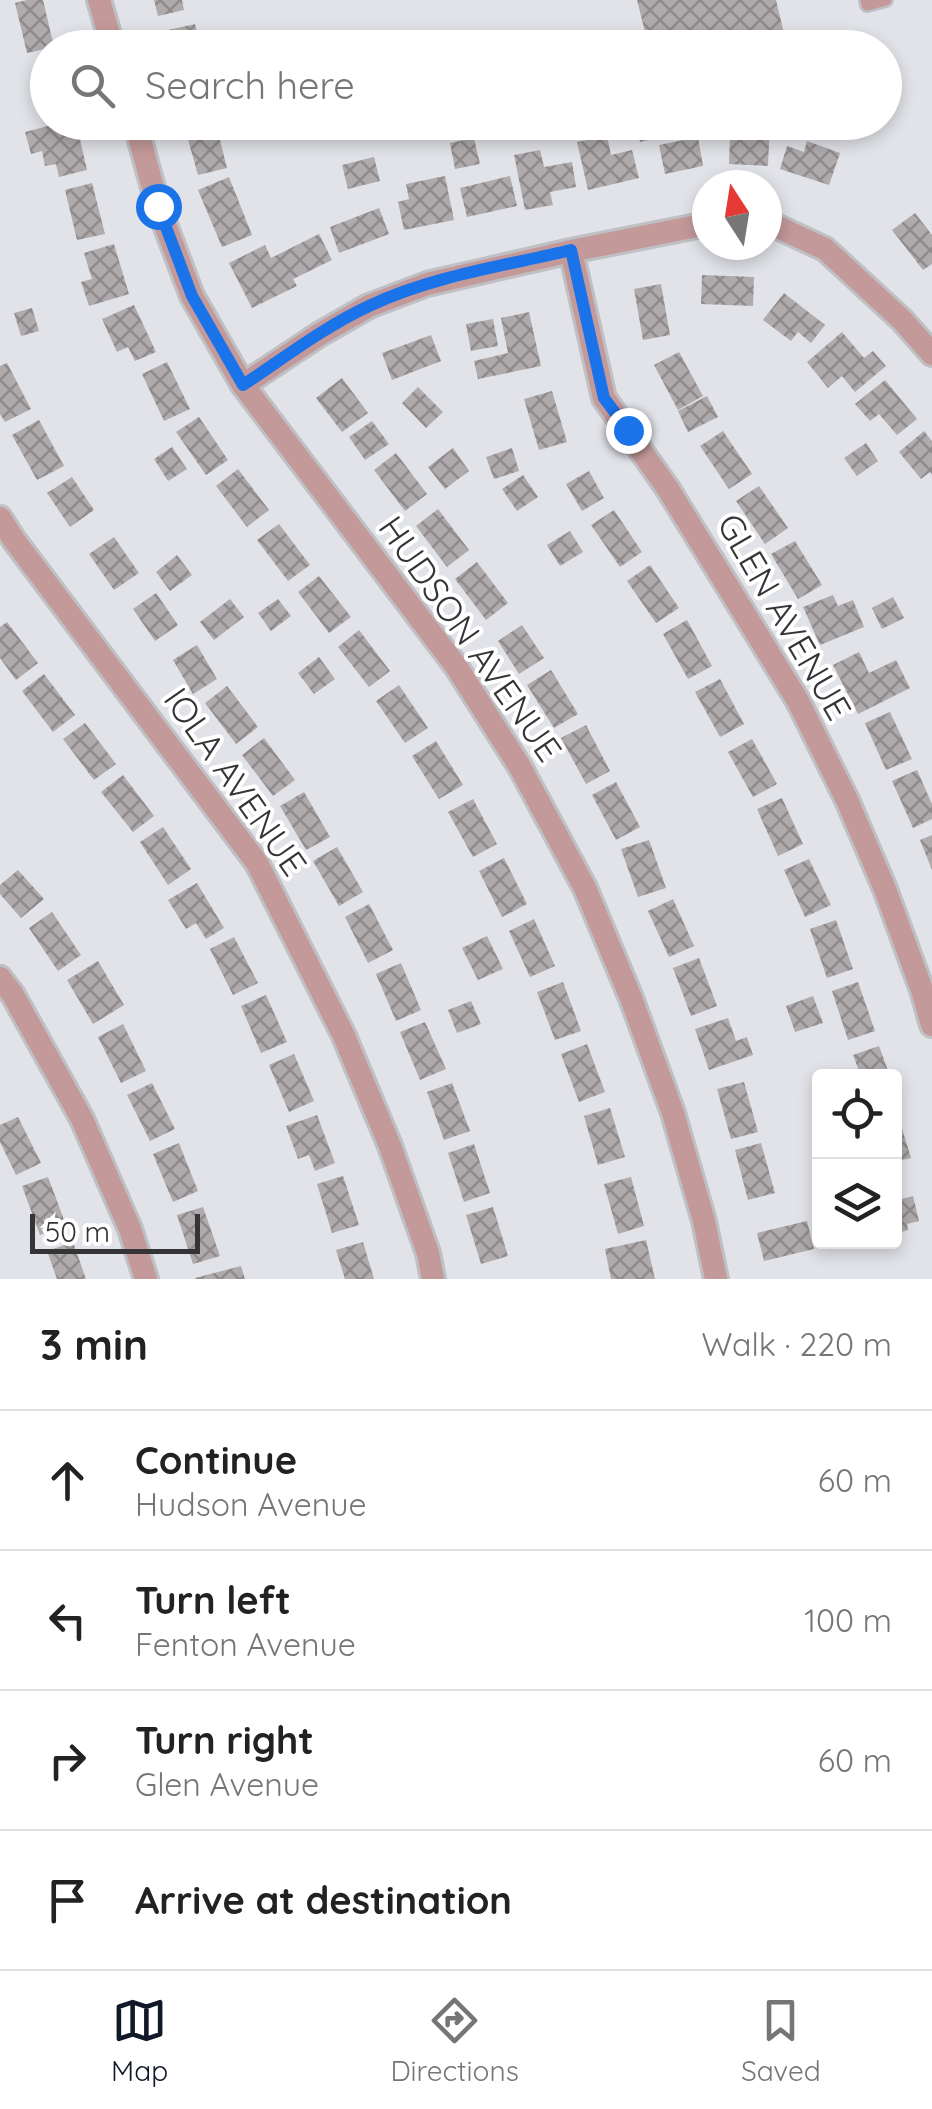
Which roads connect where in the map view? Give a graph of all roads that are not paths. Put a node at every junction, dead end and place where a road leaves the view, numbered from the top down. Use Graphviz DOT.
graph roads {
  1 [pos="99,0"];
  2 [pos="866,0"];
  3 [pos="886,0"];
  4 [pos="108,30"];
  5 [pos="139,140"];
  6 [pos="692,227"];
  7 [pos="782,229"];
  8 [pos="571,250"];
  9 [pos="932,354"];
  10 [pos="243,385"];
  11 [pos="0,518"];
  12 [pos="0,978"];
  13 [pos="932,1026"];
  14 [pos="146,1279"];
  15 [pos="434,1279"];
  16 [pos="716,1279"];
  1 -- 4 [label="street"];
  2 -- 3 [label="lane"];
  5 -- 10 [label="street, HUDSON AVENUE"];
  6 -- 8 [label="street"];
  7 -- 9 [label="street"];
  8 -- 10 [label="street"];
  8 -- 13 [label="street, GLEN AVENUE"];
  10 -- 16 [label="street, HUDSON AVENUE"];
  11 -- 15 [label="street, IOLA AVENUE"];
  12 -- 14 [label="street"];
}
